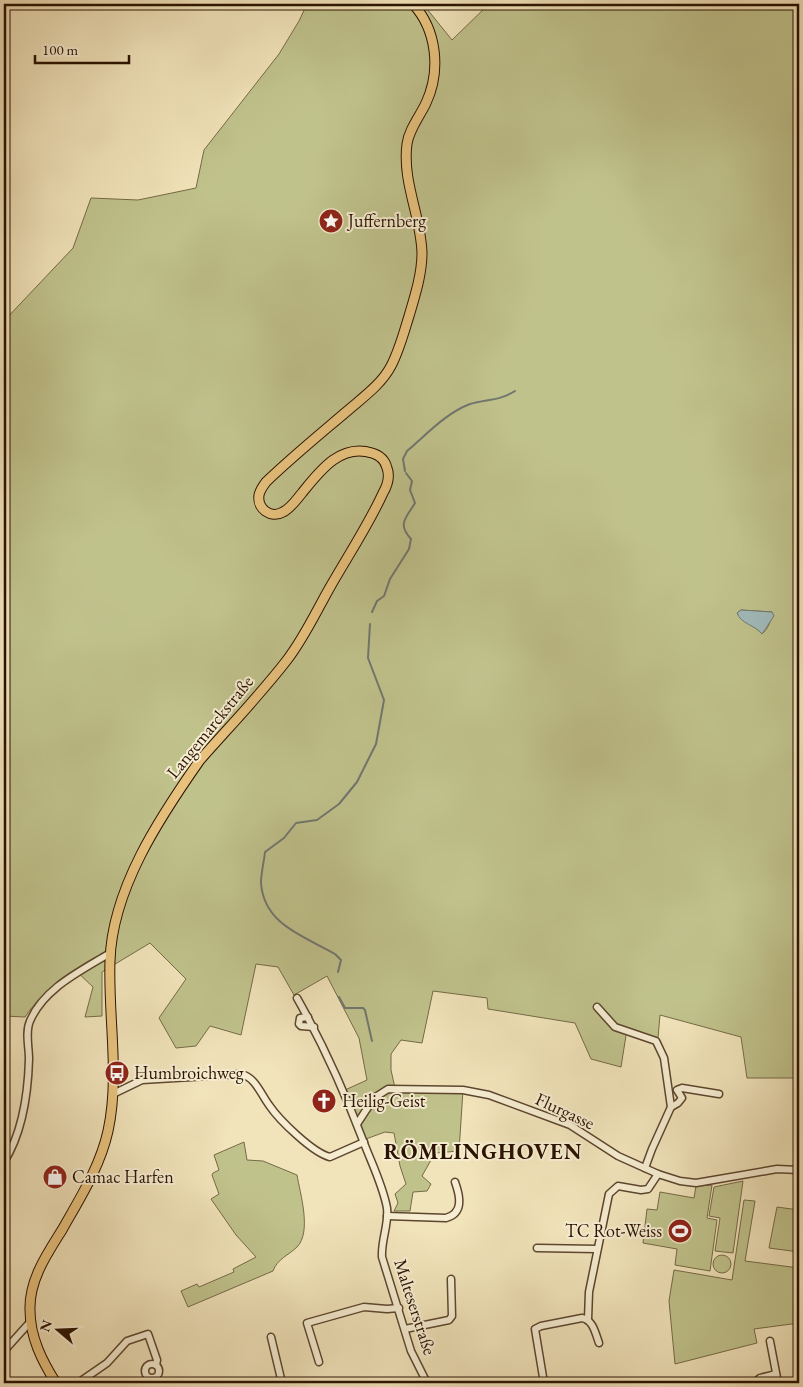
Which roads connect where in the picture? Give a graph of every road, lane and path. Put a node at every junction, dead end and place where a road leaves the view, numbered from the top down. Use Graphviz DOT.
graph roads {
  1 [pos="413,4"];
  2 [pos="110,953"];
  3 [pos="297,998"];
  4 [pos="596,1007"];
  5 [pos="308,1016"];
  6 [pos="314,1027"];
  7 [pos="677,1090"];
  8 [pos="670,1093"];
  9 [pos="113,1094"];
  10 [pos="719,1094"];
  11 [pos="671,1107"];
  12 [pos="357,1124"];
  13 [pos="364,1142"];
  14 [pos="4,1162"];
  15 [pos="645,1168"];
  16 [pos="799,1170"];
  17 [pos="658,1174"];
  18 [pos="455,1182"];
  19 [pos="387,1216"];
  20 [pos="537,1248"];
  21 [pos="597,1249"];
  22 [pos="451,1279"];
  23 [pos="398,1308"];
  24 [pos="588,1319"];
  25 [pos="31,1321"];
  26 [pos="405,1329"];
  27 [pos="271,1337"];
  28 [pos="770,1341"];
  29 [pos="599,1343"];
  30 [pos="4,1351"];
  31 [pos="319,1362"];
  32 [pos="156,1365"];
  33 [pos="776,1374"];
  34 [pos="156,1380"];
  35 [pos="56,1383"];
  36 [pos="78,1383"];
  37 [pos="282,1383"];
  38 [pos="427,1383"];
  39 [pos="544,1383"];
  40 [pos="754,1383"];
  41 [pos="778,1383"];
  1 -- 2 [label="main road, Langemarckstraße"];
  2 -- 9 [label="main road, Langemarckstraße"];
  2 -- 14 [label="street"];
  3 -- 5 [label="street, Malteserstraße"];
  4 -- 8 [label="street"];
  5 -- 6 [label="street, Malteserstraße"];
  5 -- 6 [label="street"];
  6 -- 12 [label="street, Malteserstraße"];
  7 -- 8 [label="street"];
  7 -- 10 [label="street"];
  7 -- 11 [label="street"];
  8 -- 11 [label="street"];
  9 -- 13 [label="street"];
  9 -- 25 [label="main road, Langemarckstraße"];
  11 -- 15 [label="street"];
  12 -- 13 [label="street, Malteserstraße"];
  12 -- 15 [label="street, Flurgasse"];
  13 -- 19 [label="street, Malteserstraße"];
  15 -- 17 [label="street, Flurgasse"];
  16 -- 17 [label="street, Flurgasse"];
  17 -- 21 [label="street"];
  18 -- 19 [label="street"];
  19 -- 23 [label="street, Malteserstraße"];
  20 -- 21 [label="street"];
  21 -- 24 [label="street"];
  22 -- 26 [label="street"];
  23 -- 26 [label="street, Malteserstraße"];
  23 -- 31 [label="street"];
  24 -- 29 [label="street"];
  24 -- 39 [label="street"];
  25 -- 30 [label="street"];
  25 -- 35 [label="main road, Langemarckstraße"];
  26 -- 38 [label="street, Malteserstraße"];
  27 -- 37 [label="street"];
  28 -- 33 [label="street"];
  32 -- 34 [label="street"];
  32 -- 34 [label="street"];
  32 -- 36 [label="street"];
  33 -- 40 [label="street"];
  33 -- 41 [label="street"];
}
